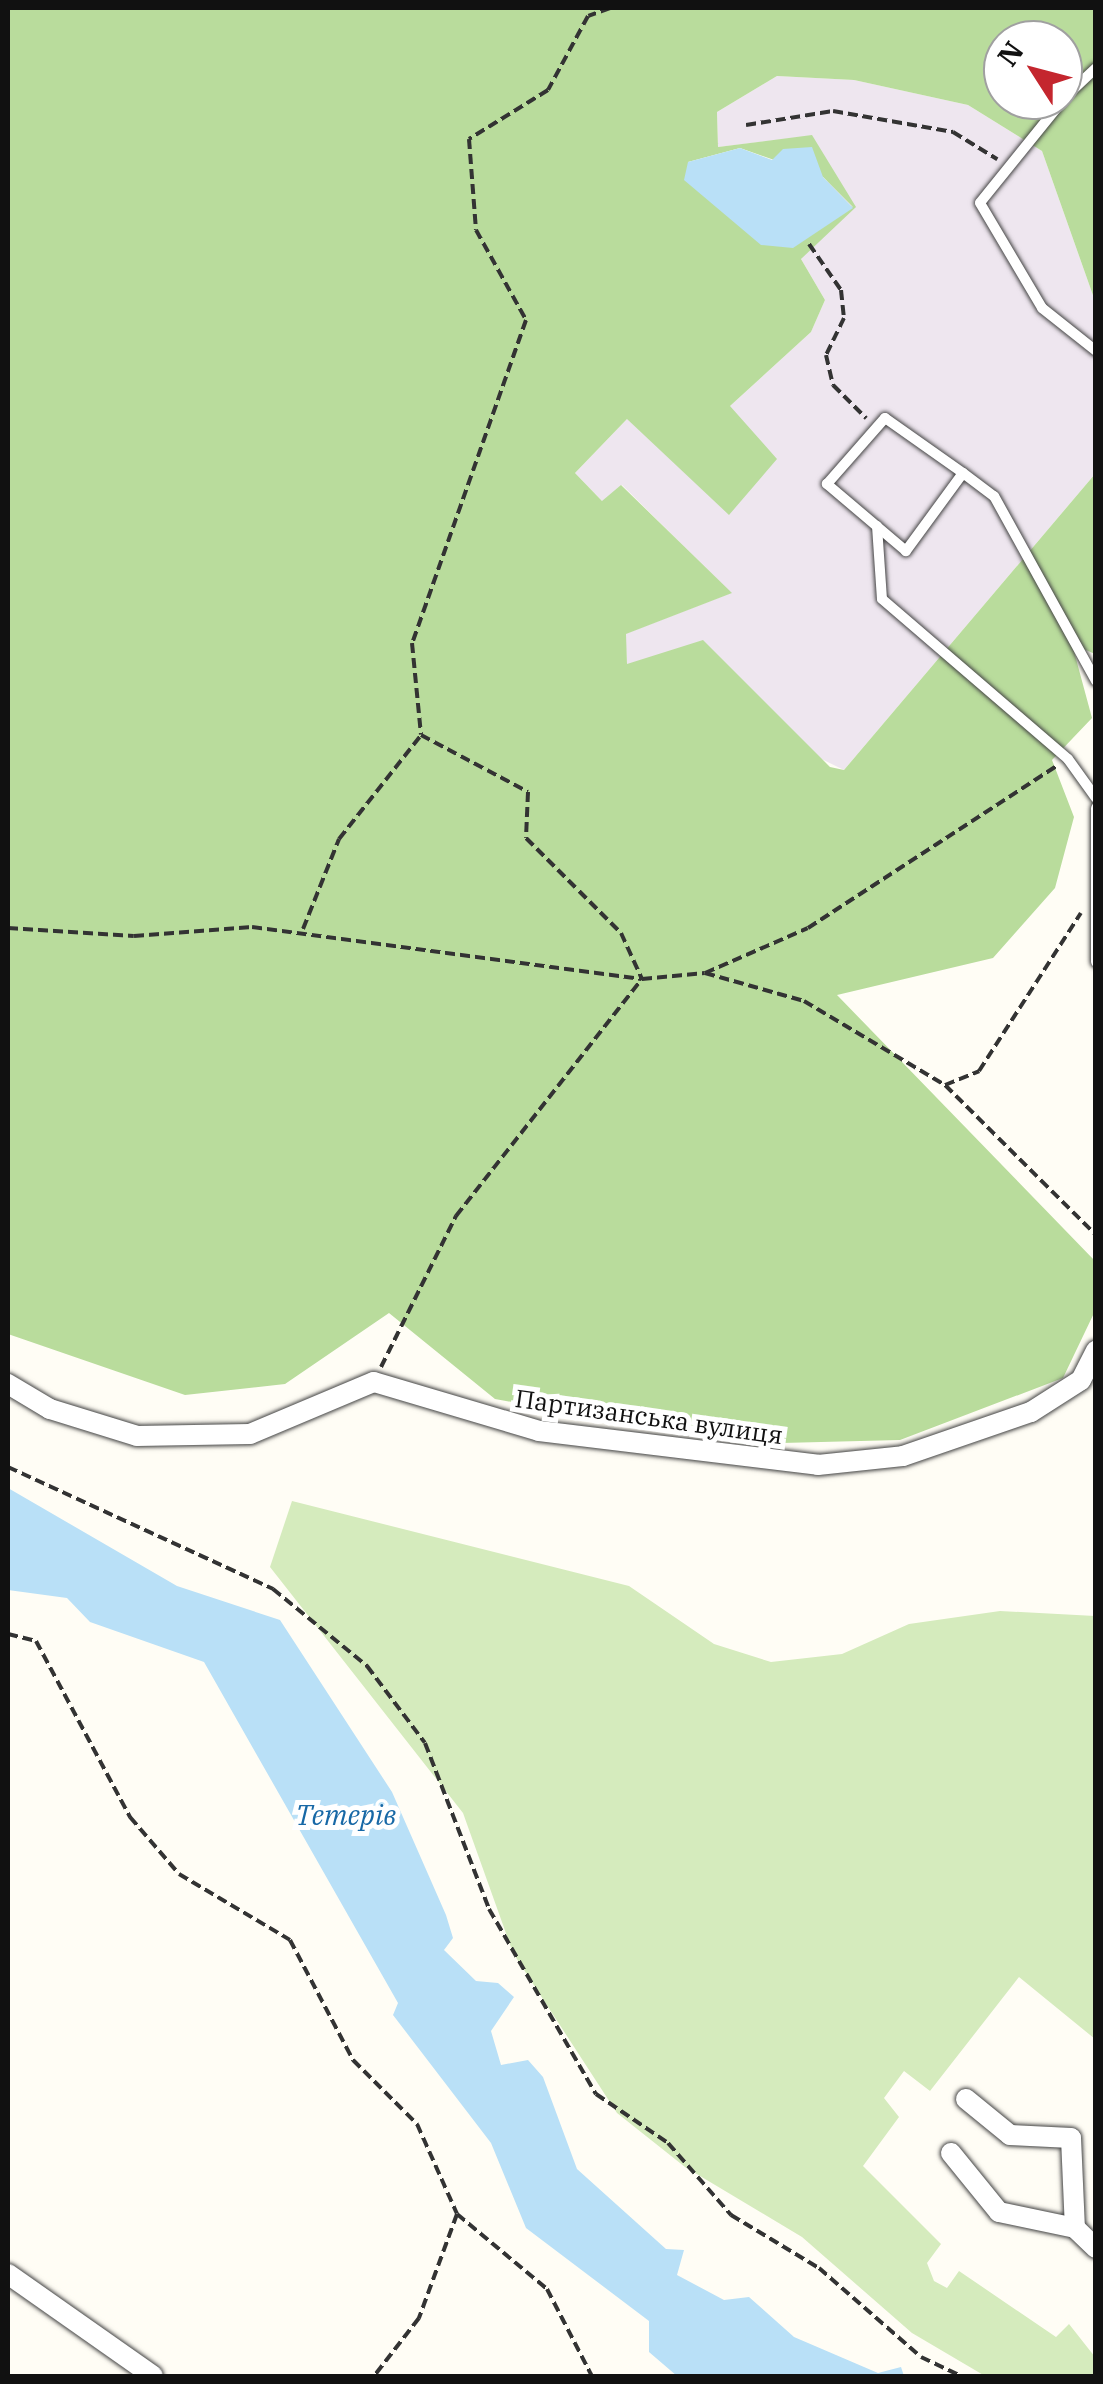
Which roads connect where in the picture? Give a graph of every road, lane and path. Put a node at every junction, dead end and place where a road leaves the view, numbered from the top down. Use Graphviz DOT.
graph roads {
  1 [pos="610,8"];
  2 [pos="1045,120"];
  3 [pos="746,125"];
  4 [pos="1006,164"];
  5 [pos="809,244"];
  6 [pos="1096,351"];
  7 [pos="876,428"];
  8 [pos="963,474"];
  9 [pos="877,526"];
  10 [pos="1096,681"];
  11 [pos="421,734"];
  12 [pos="1068,759"];
  13 [pos="1096,798"];
  14 [pos="1096,808"];
  15 [pos="1090,900"];
  16 [pos="8,928"];
  17 [pos="302,931"];
  18 [pos="1096,962"];
  19 [pos="705,973"];
  20 [pos="642,978"];
  21 [pos="945,1085"];
  22 [pos="1096,1236"];
  23 [pos="1096,1350"];
  24 [pos="374,1382"];
  25 [pos="8,1384"];
  26 [pos="8,1467"];
  27 [pos="8,1634"];
  28 [pos="966,2099"];
  29 [pos="952,2153"];
  30 [pos="456,2214"];
  31 [pos="1075,2228"];
  32 [pos="1096,2248"];
  33 [pos="8,2274"];
  34 [pos="153,2376"];
  35 [pos="374,2376"];
  36 [pos="592,2376"];
  37 [pos="961,2376"];
  1 -- 11 [label="path"];
  2 -- 4 [label="lane"];
  3 -- 4 [label="path"];
  4 -- 6 [label="lane"];
  5 -- 7 [label="path"];
  7 -- 8 [label="lane"];
  7 -- 9 [label="lane"];
  8 -- 9 [label="lane"];
  8 -- 10 [label="lane"];
  9 -- 12 [label="lane"];
  11 -- 17 [label="path"];
  11 -- 20 [label="path"];
  12 -- 13 [label="lane"];
  12 -- 19 [label="path"];
  14 -- 15 [label="lane"];
  15 -- 18 [label="lane"];
  15 -- 21 [label="path"];
  16 -- 17 [label="path"];
  17 -- 20 [label="path"];
  19 -- 20 [label="path"];
  19 -- 21 [label="path"];
  20 -- 24 [label="path"];
  21 -- 22 [label="path"];
  23 -- 24 [label="street, Партизанська вулиця"];
  24 -- 25 [label="street"];
  26 -- 37 [label="path"];
  27 -- 30 [label="path"];
  28 -- 31 [label="street"];
  29 -- 31 [label="street"];
  30 -- 35 [label="path"];
  30 -- 36 [label="path"];
  31 -- 32 [label="street"];
  33 -- 34 [label="street"];
}
